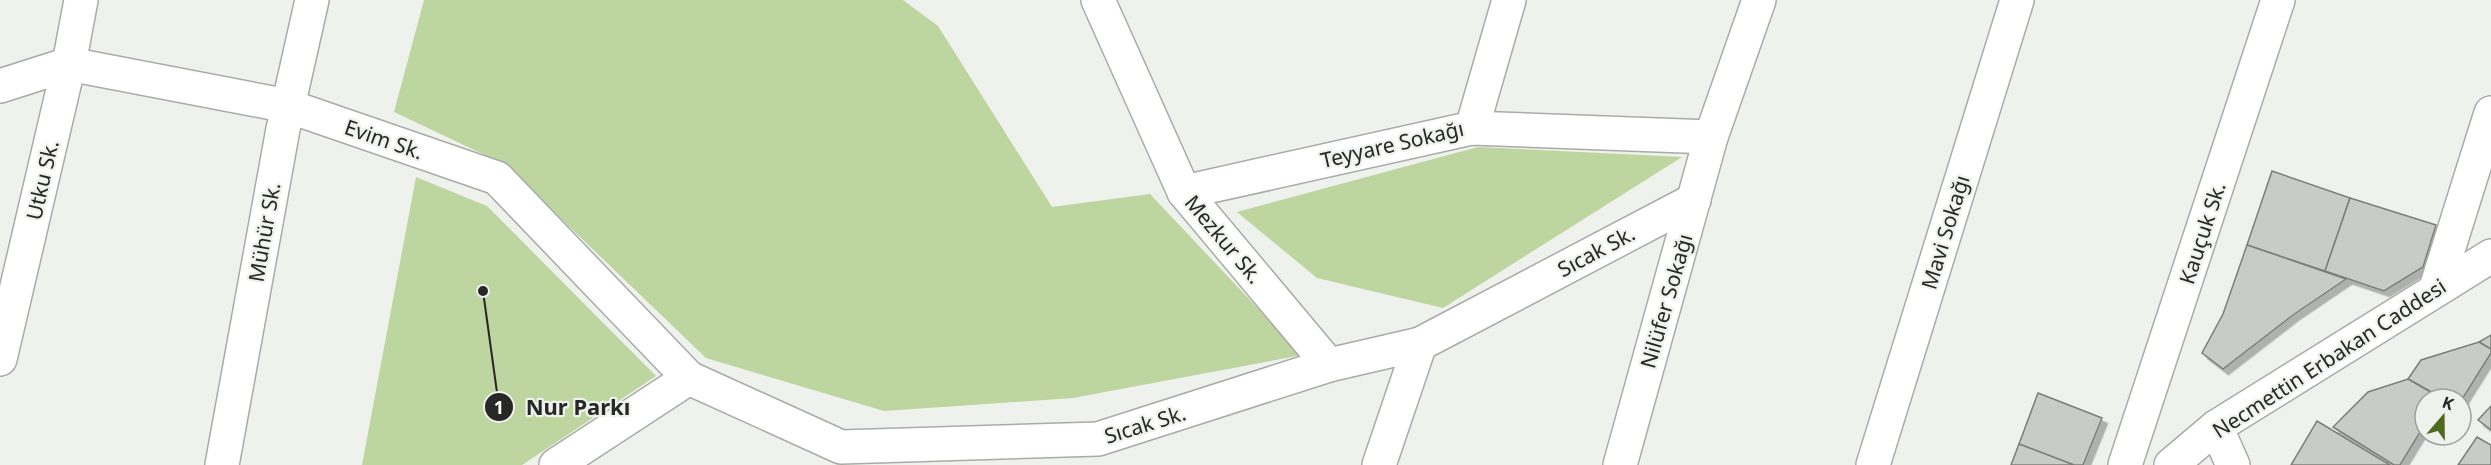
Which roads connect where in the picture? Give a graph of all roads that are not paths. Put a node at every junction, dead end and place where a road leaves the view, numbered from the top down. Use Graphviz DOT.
graph roads {
  1 [pos="81,0"];
  2 [pos="312,0"];
  3 [pos="1098,0"];
  4 [pos="1509,0"];
  5 [pos="1759,0"];
  6 [pos="2017,0"];
  7 [pos="2278,0"];
  8 [pos="69,64"];
  9 [pos="0,86"];
  10 [pos="288,106"];
  11 [pos="2491,113"];
  12 [pos="1472,128"];
  13 [pos="1711,137"];
  14 [pos="1184,192"];
  15 [pos="1694,200"];
  16 [pos="2491,256"];
  17 [pos="2436,288"];
  18 [pos="1420,344"];
  19 [pos="0,358"];
  20 [pos="1329,365"];
  21 [pos="689,378"];
  22 [pos="2216,427"];
  23 [pos="1096,452"];
  24 [pos="839,456"];
  25 [pos="222,465"];
  26 [pos="556,465"];
  27 [pos="1379,465"];
  28 [pos="1620,465"];
  29 [pos="1873,465"];
  30 [pos="2125,465"];
  31 [pos="2171,465"];
  32 [pos="2233,465"];
  1 -- 8 [label="street, Utku Sk."];
  2 -- 10 [label="street, Mühür Sk."];
  3 -- 14 [label="street, Mezkur Sk."];
  4 -- 12 [label="street, Teyyare Sokağı"];
  5 -- 13 [label="street, Nilüfer Sokağı"];
  6 -- 29 [label="street, Mavi Sokağı"];
  7 -- 30 [label="street, Kauçuk Sk."];
  8 -- 9 [label="street, Evim Sk."];
  8 -- 10 [label="street, Evim Sk."];
  8 -- 19 [label="street, Utku Sk."];
  10 -- 21 [label="street, Evim Sk."];
  10 -- 25 [label="street, Mühür Sk."];
  11 -- 17 [label="street"];
  12 -- 13 [label="street"];
  12 -- 14 [label="street, Teyyare Sokağı"];
  13 -- 15 [label="street, Nilüfer Sokağı"];
  14 -- 20 [label="street, Mezkur Sk."];
  15 -- 18 [label="street, Sıcak Sk."];
  15 -- 28 [label="street, Nilüfer Sokağı"];
  16 -- 17 [label="street, Necmettin Erbakan Caddesi"];
  17 -- 22 [label="street, Necmettin Erbakan Caddesi"];
  18 -- 20 [label="street, Sıcak Sk."];
  18 -- 27 [label="street"];
  20 -- 23 [label="street, Sıcak Sk."];
  21 -- 24 [label="street, Sıcak Sk."];
  21 -- 26 [label="street"];
  22 -- 31 [label="street, Necmettin Erbakan Caddesi"];
  22 -- 32 [label="street"];
  23 -- 24 [label="street, Sıcak Sk."];
}
